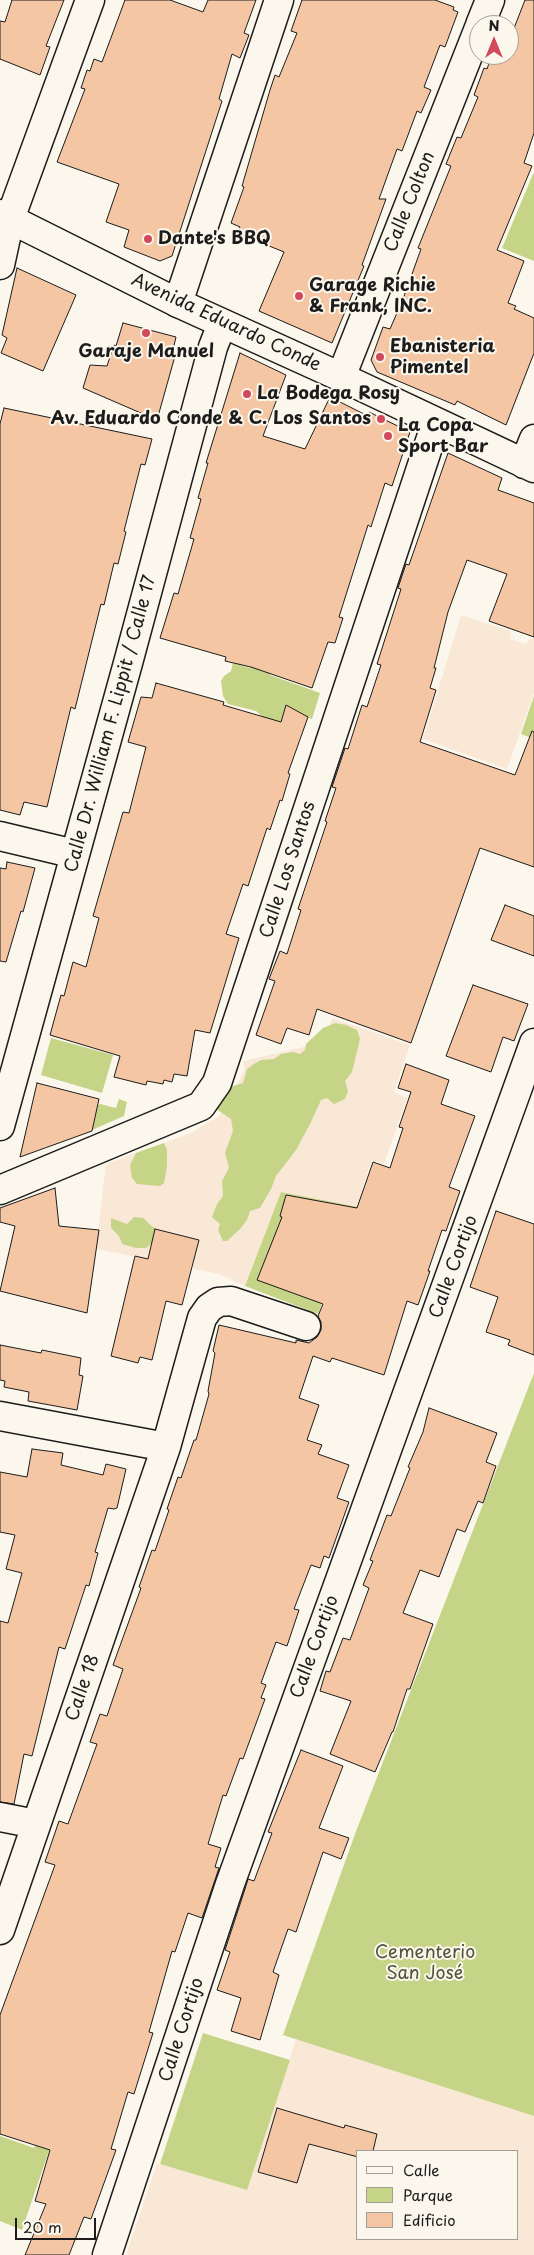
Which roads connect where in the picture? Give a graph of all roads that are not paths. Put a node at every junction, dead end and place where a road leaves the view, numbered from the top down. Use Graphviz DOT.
graph roads {
  1 [pos="90,0"];
  2 [pos="279,0"];
  3 [pos="490,0"];
  4 [pos="484,15"];
  5 [pos="469,54"];
  6 [pos="5,217"];
  7 [pos="0,265"];
  8 [pos="178,303"];
  9 [pos="222,324"];
  10 [pos="341,377"];
  11 [pos="436,423"];
  12 [pos="534,439"];
  13 [pos="529,466"];
  14 [pos="0,836"];
  15 [pos="75,854"];
  16 [pos="534,1043"];
  17 [pos="0,1126"];
  18 [pos="0,1190"];
  19 [pos="306,1326"];
  20 [pos="0,1416"];
  21 [pos="166,1447"];
  22 [pos="0,1817"];
  23 [pos="36,1824"];
  24 [pos="0,1930"];
  25 [pos="107,2255"];
  1 -- 6 [label="street"];
  2 -- 8 [label="street"];
  3 -- 4 [label="street, Calle Colton"];
  5 -- 10 [label="street, Calle Colton"];
  6 -- 7 [label="street"];
  6 -- 8 [label="street, Avenida Eduardo Conde"];
  8 -- 9 [label="street, Avenida Eduardo Conde"];
  9 -- 10 [label="street, Avenida Eduardo Conde"];
  9 -- 15 [label="street, Calle Dr. William F. Lippit / Calle 17"];
  10 -- 11 [label="street, Avenida Eduardo Conde"];
  11 -- 13 [label="street, Avenida Eduardo Conde"];
  11 -- 18 [label="street, Calle Los Santos"];
  12 -- 13 [label="street"];
  14 -- 15 [label="street"];
  15 -- 17 [label="street, Calle Dr. William F. Lippit / Calle 17"];
  16 -- 25 [label="street, Calle Cortijo"];
  19 -- 21 [label="street, Calle 18"];
  20 -- 21 [label="street"];
  21 -- 23 [label="street, Calle 18"];
  22 -- 23 [label="street"];
  23 -- 24 [label="street, Calle 18"];
}
